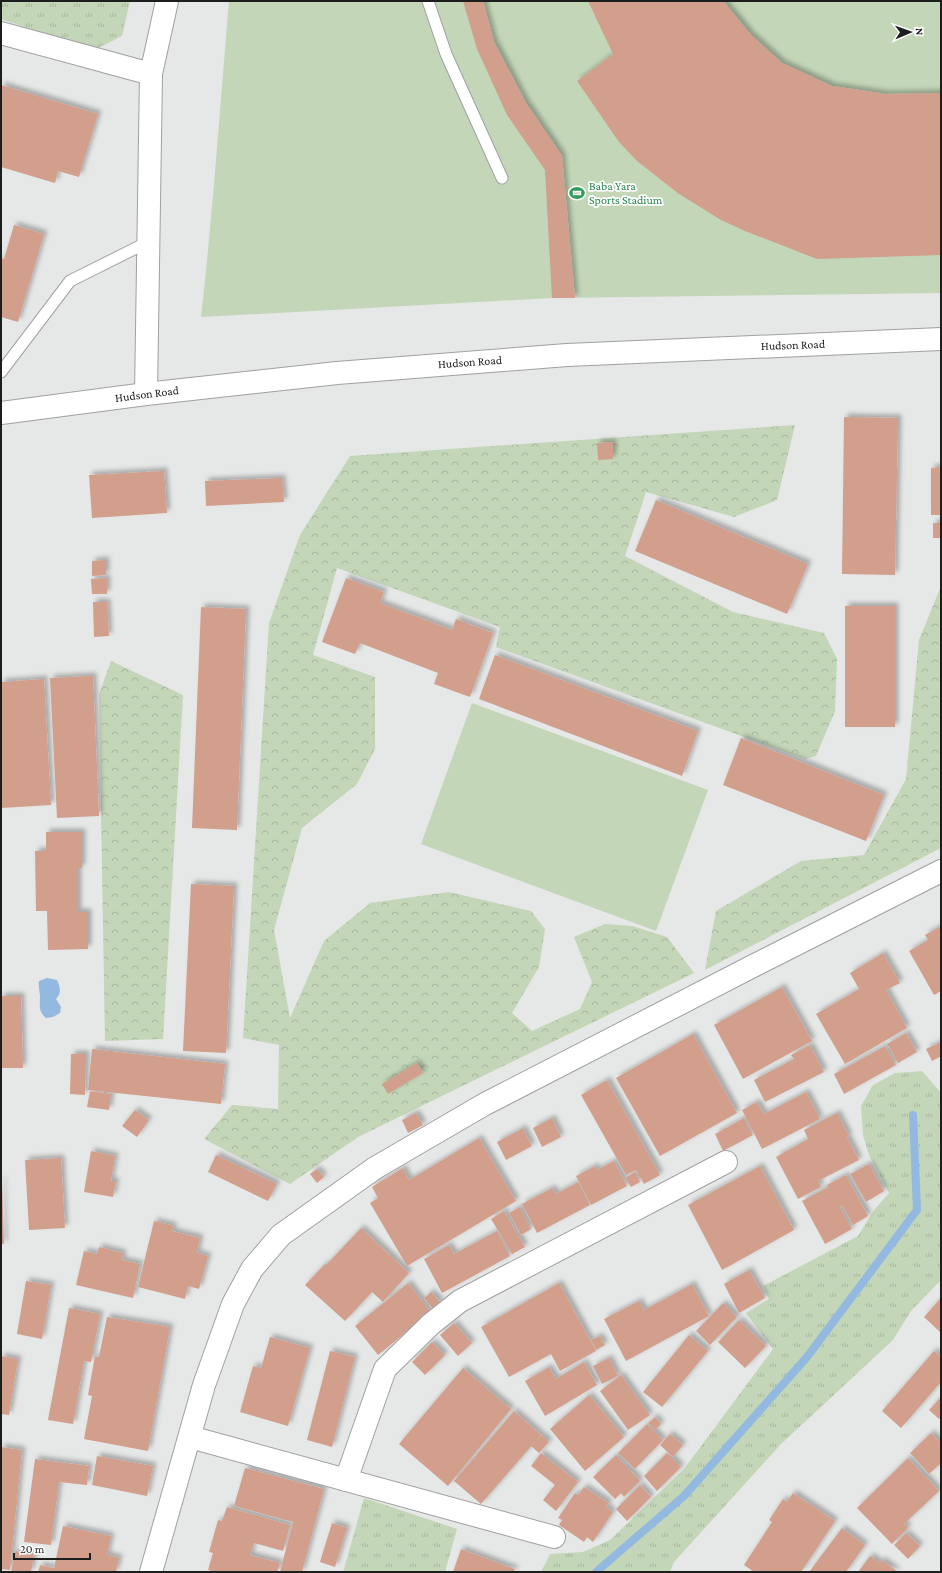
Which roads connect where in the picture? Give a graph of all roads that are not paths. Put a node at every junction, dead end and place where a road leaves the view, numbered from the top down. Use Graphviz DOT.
graph roads {
  1 [pos="166,1"];
  2 [pos="428,1"];
  3 [pos="1,33"];
  4 [pos="151,74"];
  5 [pos="502,178"];
  6 [pos="148,242"];
  7 [pos="941,339"];
  8 [pos="1,372"];
  9 [pos="146,394"];
  10 [pos="1,413"];
  11 [pos="941,871"];
  12 [pos="726,1162"];
  13 [pos="190,1437"];
  14 [pos="346,1480"];
  15 [pos="554,1537"];
  16 [pos="151,1572"];
  1 -- 4 [label="street"];
  2 -- 5 [label="lane"];
  3 -- 4 [label="street"];
  4 -- 6 [label="street"];
  6 -- 8 [label="lane"];
  6 -- 9 [label="street"];
  7 -- 9 [label="street, Hudson Road"];
  9 -- 10 [label="street, Hudson Road"];
  11 -- 13 [label="street"];
  12 -- 14 [label="street"];
  13 -- 14 [label="street"];
  13 -- 16 [label="street"];
  14 -- 15 [label="street"];
}
